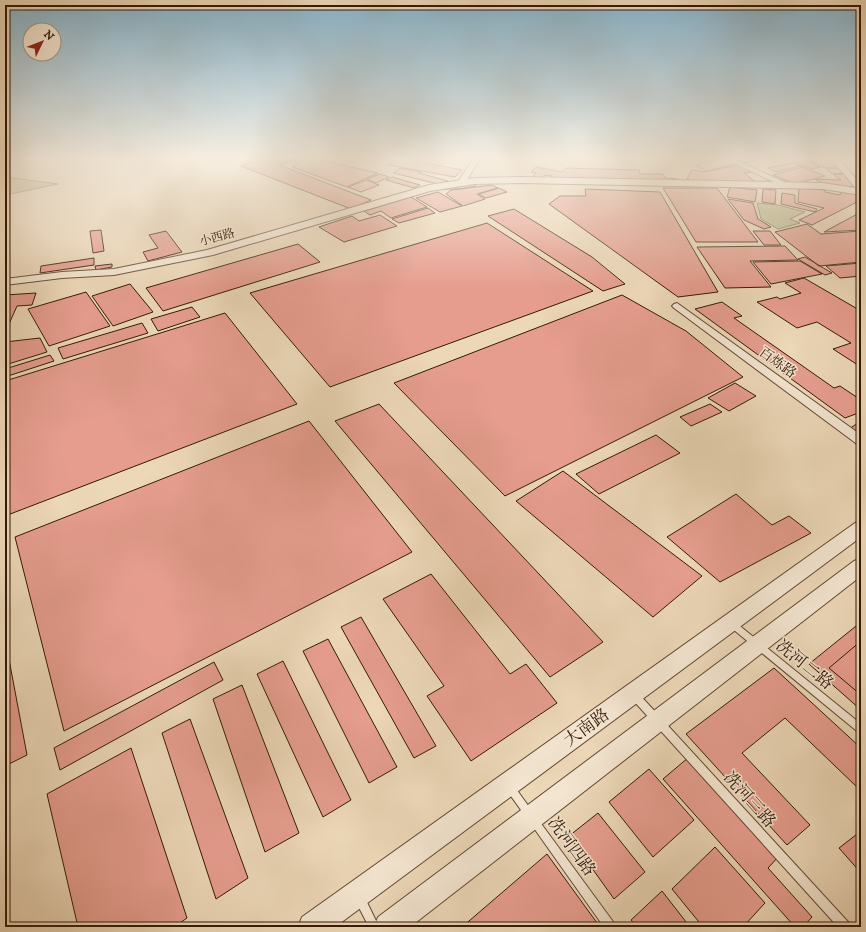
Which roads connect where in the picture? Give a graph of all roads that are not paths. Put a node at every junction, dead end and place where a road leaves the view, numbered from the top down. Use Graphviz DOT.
graph roads {
  1 [pos="383,201"];
  2 [pos="5,282"];
  3 [pos="677,306"];
  4 [pos="861,442"];
  5 [pos="861,528"];
  6 [pos="861,566"];
  7 [pos="731,622"];
  8 [pos="758,645"];
  9 [pos="632,694"];
  10 [pos="658,721"];
  11 [pos="861,729"];
  12 [pos="508,784"];
  13 [pos="532,817"];
  14 [pos="356,894"];
  15 [pos="312,927"];
  16 [pos="374,927"];
  17 [pos="388,927"];
  18 [pos="610,927"];
  19 [pos="845,927"];
  1 -- 2 [label="street, 小西路"];
  3 -- 4 [label="street, 百炼路"];
  5 -- 7 [label="street, 大南路"];
  6 -- 8 [label="street"];
  7 -- 8 [label="lane, 冼河二路"];
  7 -- 9 [label="street, 大南路"];
  8 -- 10 [label="street"];
  8 -- 11 [label="lane, 冼河二路"];
  9 -- 10 [label="lane, 冼河三路"];
  9 -- 12 [label="street, 大南路"];
  10 -- 13 [label="street"];
  10 -- 19 [label="lane, 冼河三路"];
  12 -- 13 [label="lane, 冼河四路"];
  12 -- 14 [label="street, 大南路"];
  13 -- 17 [label="street"];
  13 -- 18 [label="lane, 冼河四路"];
  14 -- 15 [label="street, 大南路"];
  14 -- 16 [label="lane"];
}
